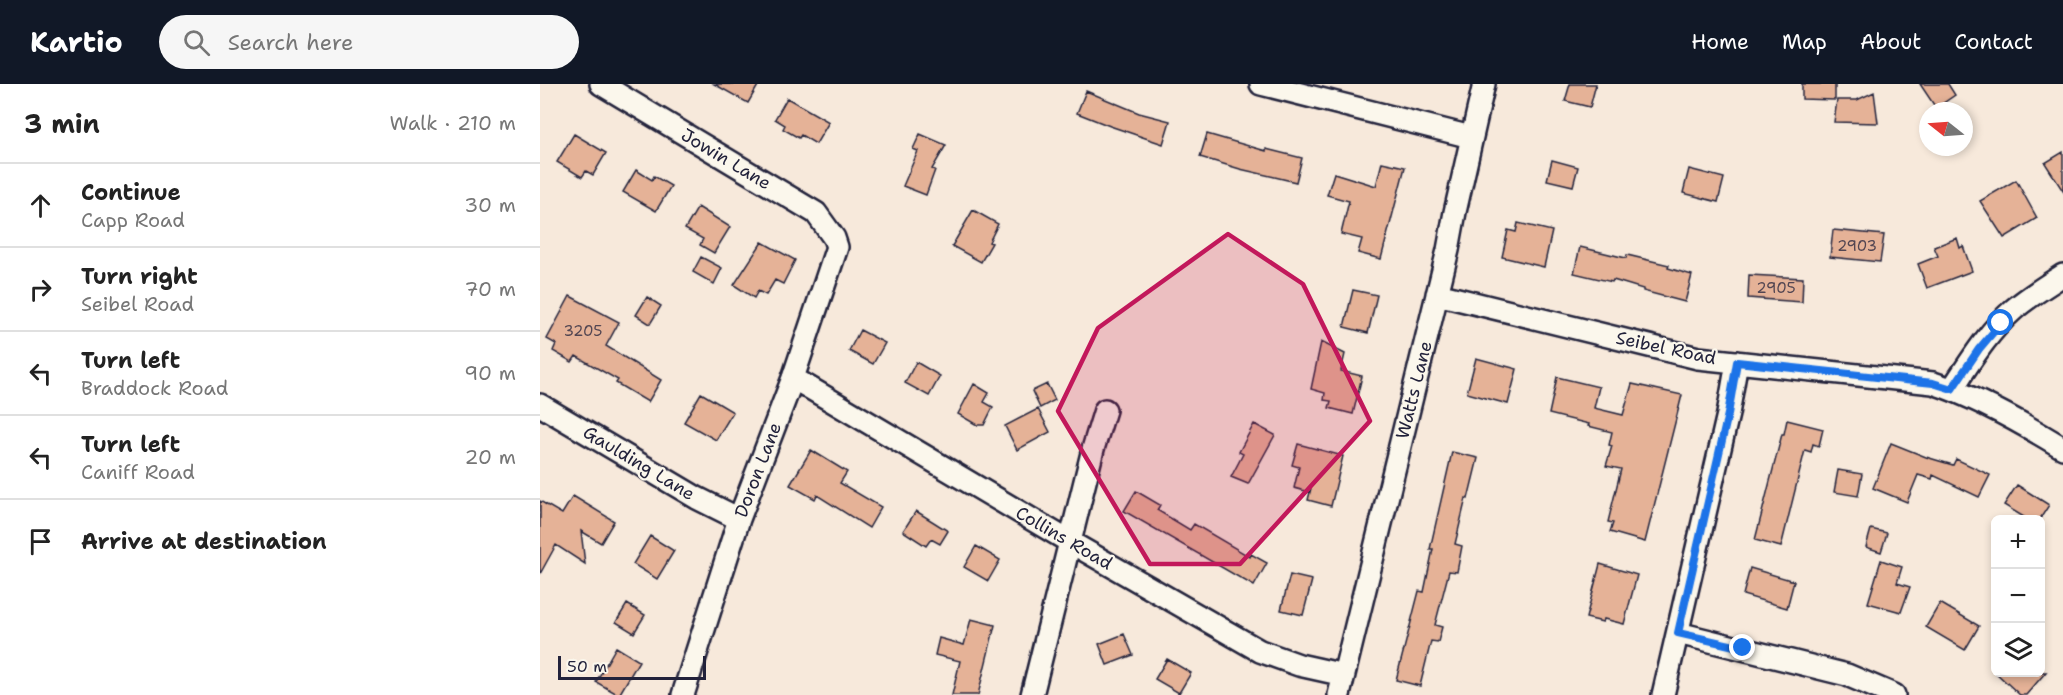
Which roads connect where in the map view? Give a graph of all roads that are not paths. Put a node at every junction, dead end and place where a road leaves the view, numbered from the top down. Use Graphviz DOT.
graph roads {
  1 [pos="601,84"];
  2 [pos="1261,84"];
  3 [pos="1484,84"];
  4 [pos="1471,137"];
  5 [pos="837,247"];
  6 [pos="2063,275"];
  7 [pos="1437,294"];
  8 [pos="1737,362"];
  9 [pos="793,378"];
  10 [pos="1952,389"];
  11 [pos="540,405"];
  12 [pos="1105,410"];
  13 [pos="2063,448"];
  14 [pos="739,519"];
  15 [pos="1070,542"];
  16 [pos="1678,633"];
  17 [pos="1342,685"];
  18 [pos="683,695"];
  19 [pos="1032,695"];
  20 [pos="1663,695"];
  21 [pos="1894,695"];
  1 -- 5 [label="street, Jowin Lane"];
  2 -- 4 [label="street"];
  3 -- 4 [label="street, Watts Lane"];
  4 -- 7 [label="street, Watts Lane"];
  5 -- 9 [label="street, Doron Lane"];
  6 -- 10 [label="street"];
  7 -- 8 [label="street, Seibel Road"];
  7 -- 17 [label="street, Watts Lane"];
  8 -- 10 [label="street, Seibel Road"];
  8 -- 16 [label="street"];
  9 -- 14 [label="street, Doron Lane"];
  9 -- 15 [label="street, Collins Road"];
  10 -- 13 [label="street, Seibel Road"];
  11 -- 14 [label="street, Gaulding Lane"];
  12 -- 15 [label="street"];
  14 -- 18 [label="street, Doron Lane"];
  15 -- 17 [label="street, Collins Road"];
  15 -- 19 [label="street"];
  16 -- 20 [label="street"];
  16 -- 21 [label="street"];
}
